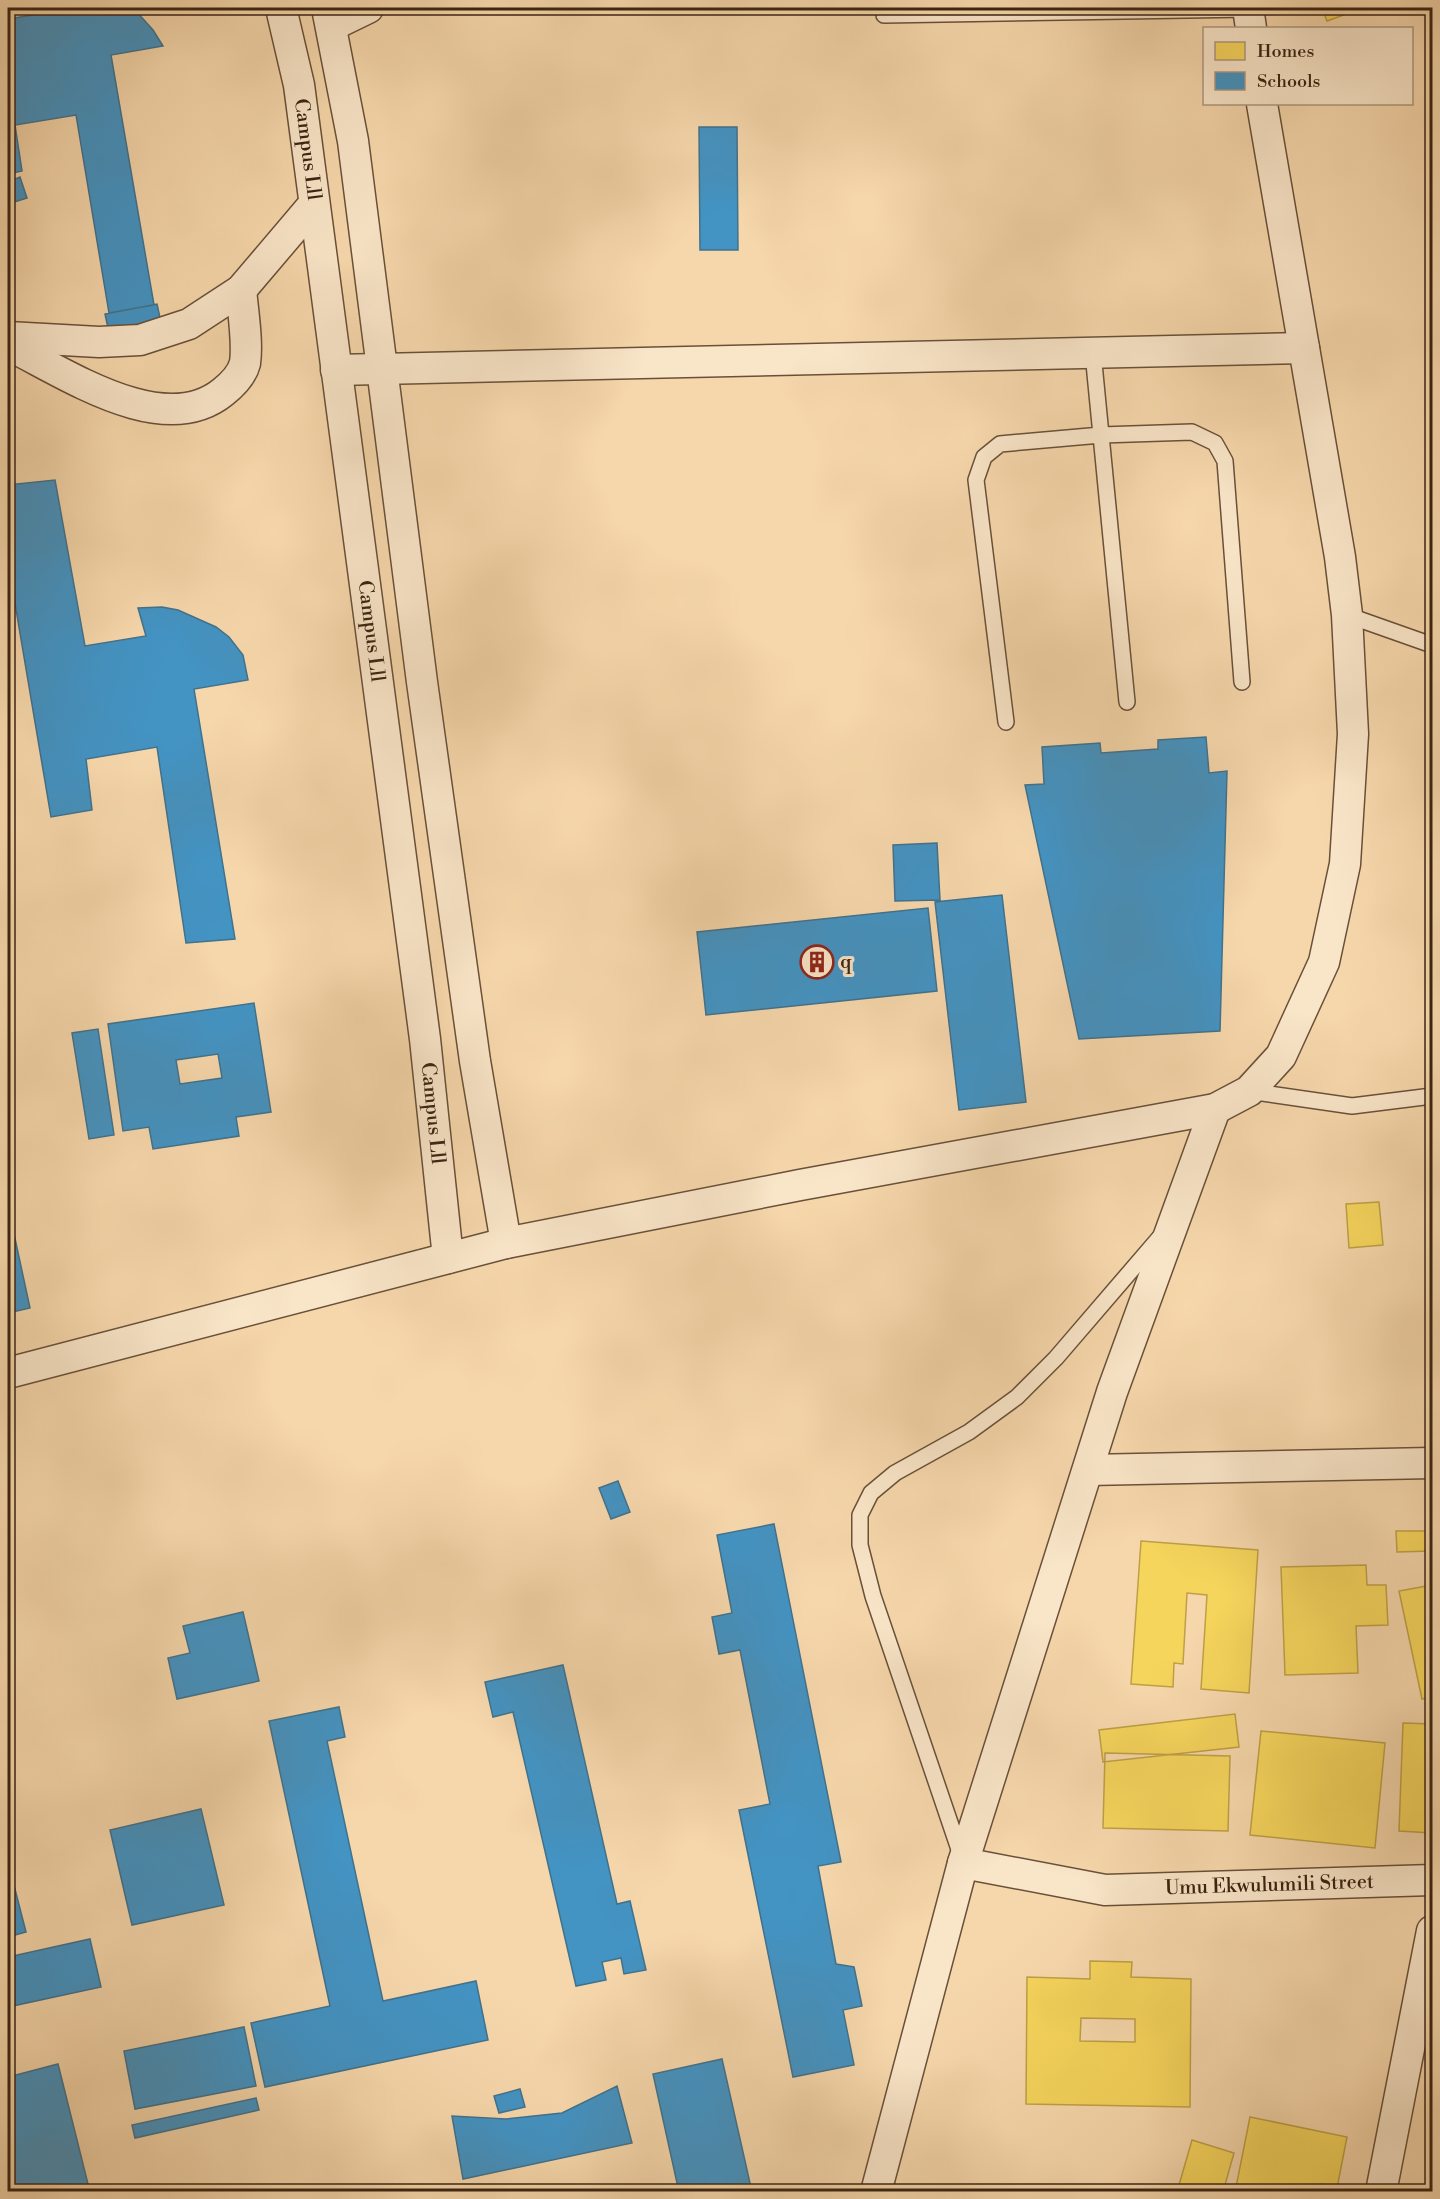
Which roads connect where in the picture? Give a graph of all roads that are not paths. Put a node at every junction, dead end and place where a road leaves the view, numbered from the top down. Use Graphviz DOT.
graph roads {
  1 [pos="280,8"];
  2 [pos="368,8"];
  3 [pos="884,15"];
  4 [pos="1249,15"];
  5 [pos="329,17"];
  6 [pos="1262,105"];
  7 [pos="314,204"];
  8 [pos="241,290"];
  9 [pos="8,337"];
  10 [pos="8,345"];
  11 [pos="1304,348"];
  12 [pos="1093,353"];
  13 [pos="382,369"];
  14 [pos="336,370"];
  15 [pos="1101,435"];
  16 [pos="1347,615"];
  17 [pos="1432,645"];
  18 [pos="1242,682"];
  19 [pos="1127,702"];
  20 [pos="1006,722"];
  21 [pos="1249,1091"];
  22 [pos="1432,1096"];
  23 [pos="1215,1109"];
  24 [pos="1175,1219"];
  25 [pos="506,1243"];
  26 [pos="448,1258"];
  27 [pos="8,1373"];
  28 [pos="1432,1463"];
  29 [pos="1088,1470"];
  30 [pos="963,1863"];
  31 [pos="1432,1880"];
  32 [pos="1432,1931"];
  33 [pos="876,2192"];
  34 [pos="1381,2192"];
  1 -- 7 [label="street, Campus Lll"];
  2 -- 5 [label="street"];
  3 -- 4 [label="lane"];
  5 -- 13 [label="street"];
  6 -- 11 [label="street"];
  7 -- 8 [label="street"];
  7 -- 14 [label="street, Campus Lll"];
  8 -- 9 [label="street"];
  8 -- 10 [label="street"];
  11 -- 12 [label="street"];
  11 -- 16 [label="street"];
  12 -- 13 [label="street"];
  12 -- 15 [label="lane"];
  13 -- 14 [label="street"];
  13 -- 25 [label="street"];
  14 -- 26 [label="street, Campus Lll"];
  15 -- 18 [label="lane"];
  15 -- 19 [label="lane"];
  15 -- 20 [label="lane"];
  16 -- 17 [label="lane"];
  16 -- 21 [label="street"];
  21 -- 22 [label="lane"];
  21 -- 23 [label="street"];
  23 -- 24 [label="street"];
  23 -- 25 [label="street"];
  24 -- 29 [label="street"];
  24 -- 30 [label="lane"];
  25 -- 26 [label="street"];
  26 -- 27 [label="street"];
  28 -- 29 [label="street"];
  29 -- 30 [label="street"];
  30 -- 31 [label="street, Umu Ekwulumili Street"];
  30 -- 33 [label="street"];
  32 -- 34 [label="street"];
}
